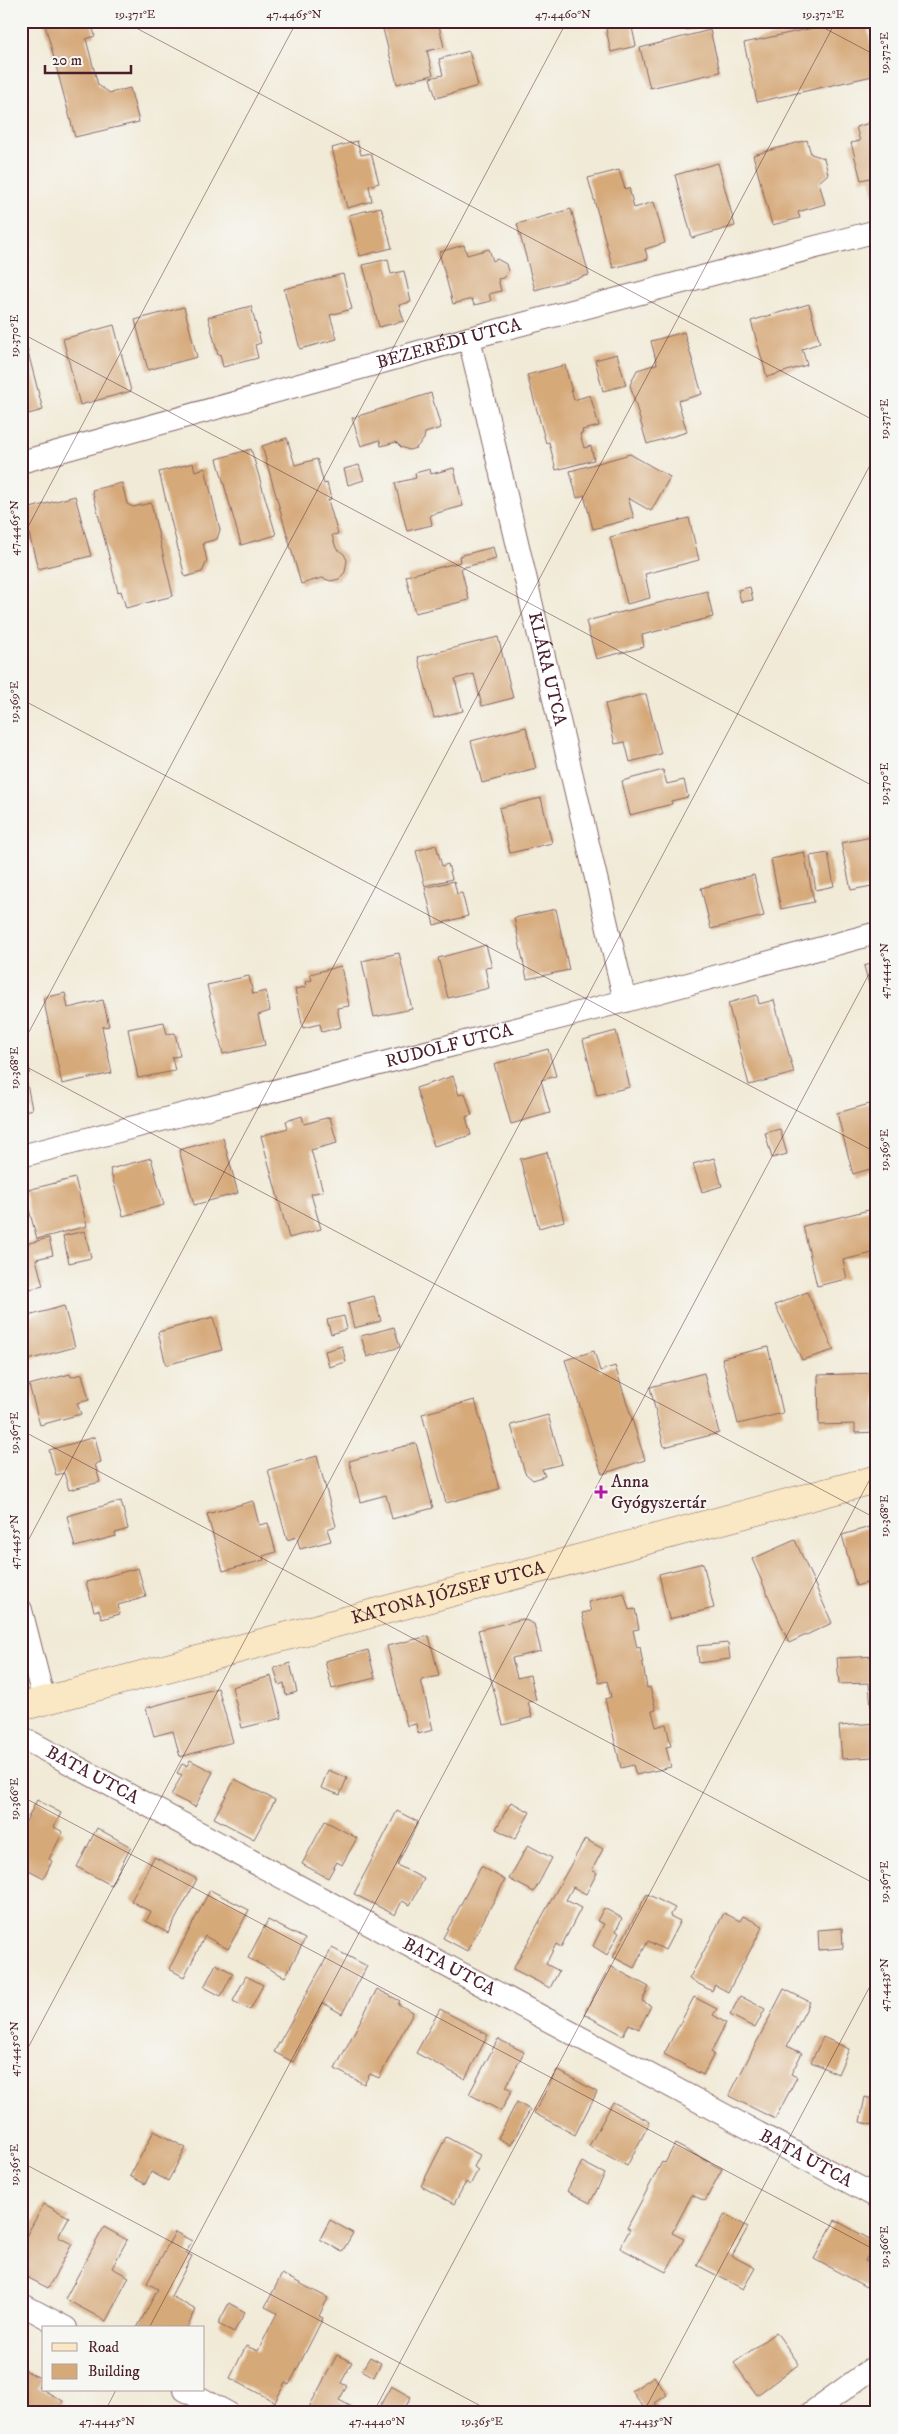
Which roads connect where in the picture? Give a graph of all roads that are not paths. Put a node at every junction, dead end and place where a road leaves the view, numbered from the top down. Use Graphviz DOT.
graph roads {
  1 [pos="877,231"];
  2 [pos="469,338"];
  3 [pos="21,462"];
  4 [pos="877,933"];
  5 [pos="625,1001"];
  6 [pos="21,1156"];
  7 [pos="877,1479"];
  8 [pos="21,1610"];
  9 [pos="32,1704"];
  10 [pos="21,1737"];
  11 [pos="877,2197"];
  12 [pos="21,2304"];
  13 [pos="62,2326"];
  14 [pos="877,2365"];
  15 [pos="189,2392"];
  16 [pos="228,2413"];
  17 [pos="810,2413"];
  1 -- 2 [label="street, BEZERÉDI UTCA"];
  2 -- 3 [label="street, BEZERÉDI UTCA"];
  2 -- 5 [label="street, KLÁRA UTCA"];
  4 -- 5 [label="street, RUDOLF UTCA"];
  5 -- 6 [label="street, RUDOLF UTCA"];
  7 -- 9 [label="main road, KATONA JÓZSEF UTCA"];
  8 -- 9 [label="street"];
  10 -- 11 [label="street, BATA UTCA"];
  12 -- 13 [label="street"];
  14 -- 17 [label="street"];
  15 -- 16 [label="street"];
}
